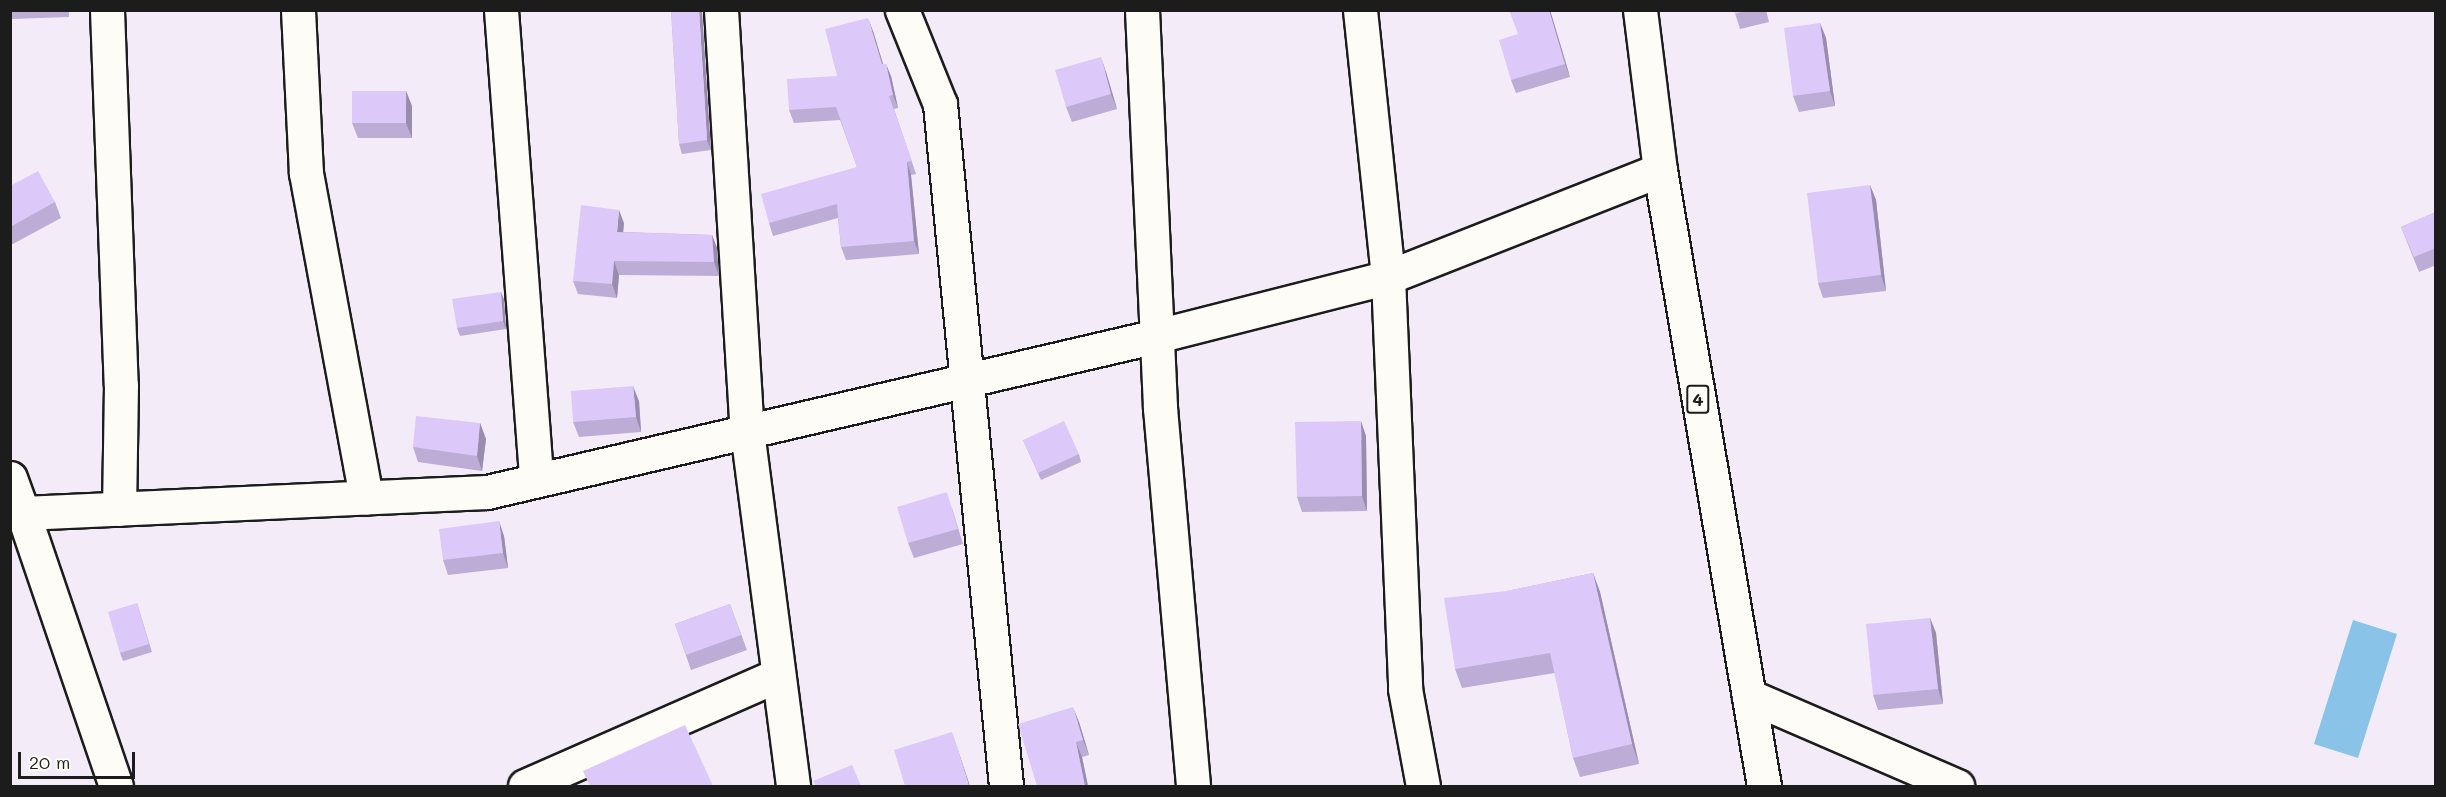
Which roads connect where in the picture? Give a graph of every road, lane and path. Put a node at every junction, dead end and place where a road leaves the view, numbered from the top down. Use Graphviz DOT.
graph roads {
  1 [pos="107,10"];
  2 [pos="298,10"];
  3 [pos="501,10"];
  4 [pos="721,10"];
  5 [pos="902,10"];
  6 [pos="1142,10"];
  7 [pos="1360,10"];
  8 [pos="1640,10"];
  9 [pos="1660,170"];
  10 [pos="1388,277"];
  11 [pos="1157,336"];
  12 [pos="968,380"];
  13 [pos="747,431"];
  14 [pos="10,478"];
  15 [pos="536,480"];
  16 [pos="366,497"];
  17 [pos="119,509"];
  18 [pos="15,519"];
  19 [pos="778,675"];
  20 [pos="1749,696"];
  21 [pos="116,786"];
  22 [pos="525,786"];
  23 [pos="793,786"];
  24 [pos="1006,786"];
  25 [pos="1193,786"];
  26 [pos="1423,786"];
  27 [pos="1764,786"];
  28 [pos="1957,786"];
  1 -- 17 [label="main road"];
  2 -- 16 [label="main road"];
  3 -- 15 [label="main road"];
  4 -- 13 [label="main road"];
  5 -- 12 [label="main road"];
  6 -- 11 [label="main road"];
  7 -- 10 [label="main road"];
  8 -- 9 [label="main road, 4"];
  9 -- 10 [label="main road"];
  9 -- 20 [label="main road, 4"];
  10 -- 11 [label="main road"];
  10 -- 26 [label="main road"];
  11 -- 12 [label="main road"];
  11 -- 25 [label="main road"];
  12 -- 13 [label="main road"];
  12 -- 24 [label="main road"];
  13 -- 15 [label="main road"];
  13 -- 19 [label="main road"];
  14 -- 18 [label="main road"];
  15 -- 16 [label="main road"];
  16 -- 17 [label="main road"];
  17 -- 18 [label="main road"];
  18 -- 21 [label="main road"];
  19 -- 22 [label="main road"];
  19 -- 23 [label="main road"];
  20 -- 27 [label="main road, 4"];
  20 -- 28 [label="main road"];
}
